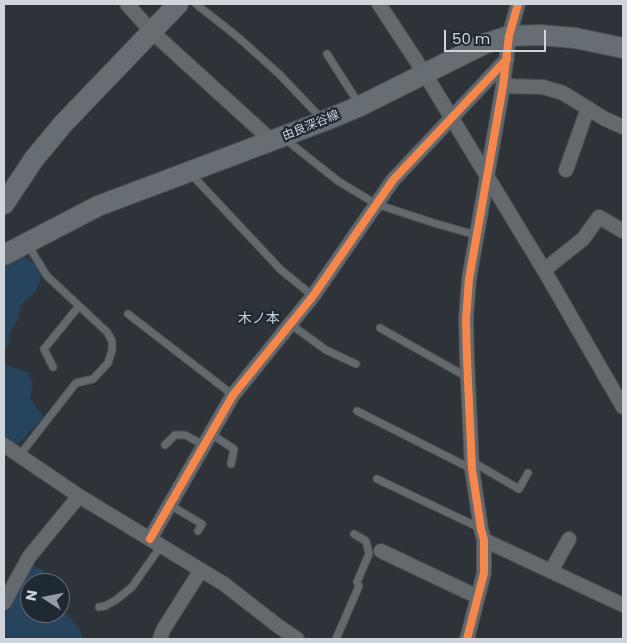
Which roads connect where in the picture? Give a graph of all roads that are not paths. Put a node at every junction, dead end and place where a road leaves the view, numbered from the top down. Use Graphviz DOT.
graph roads {
  1 [pos="127,4"];
  2 [pos="178,4"];
  3 [pos="196,4"];
  4 [pos="379,4"];
  5 [pos="518,4"];
  6 [pos="151,31"];
  7 [pos="509,36"];
  8 [pos="623,48"];
  9 [pos="327,54"];
  10 [pos="507,59"];
  11 [pos="425,74"];
  12 [pos="503,86"];
  13 [pos="360,106"];
  14 [pos="588,108"];
  15 [pos="450,118"];
  16 [pos="324,121"];
  17 [pos="623,127"];
  18 [pos="278,139"];
  19 [pos="566,170"];
  20 [pos="189,172"];
  21 [pos="487,178"];
  22 [pos="4,204"];
  23 [pos="376,204"];
  24 [pos="623,231"];
  25 [pos="476,235"];
  26 [pos="26,243"];
  27 [pos="4,254"];
  28 [pos="544,270"];
  29 [pos="313,296"];
  30 [pos="80,306"];
  31 [pos="128,314"];
  32 [pos="290,324"];
  33 [pos="380,328"];
  34 [pos="356,364"];
  35 [pos="53,367"];
  36 [pos="467,377"];
  37 [pos="233,395"];
  38 [pos="623,407"];
  39 [pos="357,411"];
  40 [pos="207,440"];
  41 [pos="4,445"];
  42 [pos="166,445"];
  43 [pos="19,456"];
  44 [pos="231,464"];
  45 [pos="471,465"];
  46 [pos="528,473"];
  47 [pos="377,479"];
  48 [pos="79,496"];
  49 [pos="170,505"];
  50 [pos="198,531"];
  51 [pos="354,534"];
  52 [pos="482,534"];
  53 [pos="568,539"];
  54 [pos="156,542"];
  55 [pos="381,551"];
  56 [pos="201,570"];
  57 [pos="551,571"];
  58 [pos="478,597"];
  59 [pos="4,603"];
  60 [pos="623,604"];
  61 [pos="100,607"];
  62 [pos="472,637"];
  63 [pos="160,639"];
  64 [pos="297,639"];
  65 [pos="336,639"];
  1 -- 6 [label="street"];
  2 -- 6 [label="main road"];
  3 -- 16 [label="lane"];
  4 -- 11 [label="street"];
  5 -- 7 [label="street"];
  6 -- 18 [label="street"];
  6 -- 22 [label="main road"];
  7 -- 8 [label="main road, 由良深谷線"];
  7 -- 10 [label="street"];
  7 -- 11 [label="main road, 由良深谷線"];
  9 -- 13 [label="lane"];
  10 -- 12 [label="street"];
  10 -- 15 [label="street"];
  11 -- 13 [label="main road, 由良深谷線"];
  11 -- 15 [label="street"];
  12 -- 14 [label="street"];
  12 -- 21 [label="street"];
  13 -- 16 [label="main road, 由良深谷線"];
  14 -- 17 [label="street"];
  14 -- 19 [label="street"];
  15 -- 21 [label="street"];
  15 -- 23 [label="street"];
  16 -- 18 [label="main road, 由良深谷線"];
  18 -- 20 [label="main road, 由良深谷線"];
  18 -- 23 [label="lane"];
  20 -- 26 [label="main road, 由良深谷線"];
  20 -- 29 [label="lane"];
  21 -- 25 [label="street"];
  21 -- 28 [label="street"];
  23 -- 25 [label="lane"];
  23 -- 29 [label="street"];
  24 -- 28 [label="street"];
  25 -- 36 [label="street"];
  26 -- 27 [label="main road, 由良深谷線"];
  26 -- 30 [label="lane"];
  28 -- 38 [label="street"];
  29 -- 32 [label="street"];
  30 -- 35 [label="lane"];
  30 -- 43 [label="lane"];
  31 -- 37 [label="lane"];
  32 -- 34 [label="lane"];
  32 -- 37 [label="street"];
  33 -- 36 [label="lane"];
  36 -- 45 [label="street"];
  37 -- 40 [label="street"];
  39 -- 45 [label="lane"];
  40 -- 42 [label="lane"];
  40 -- 44 [label="lane"];
  40 -- 49 [label="street"];
  41 -- 43 [label="street"];
  43 -- 48 [label="street"];
  45 -- 46 [label="lane"];
  45 -- 52 [label="street"];
  47 -- 52 [label="lane"];
  48 -- 54 [label="street"];
  48 -- 59 [label="street"];
  49 -- 50 [label="lane"];
  49 -- 54 [label="street"];
  51 -- 65 [label="lane"];
  52 -- 57 [label="street"];
  52 -- 58 [label="street"];
  53 -- 57 [label="street"];
  54 -- 56 [label="street"];
  54 -- 61 [label="lane"];
  55 -- 58 [label="street"];
  56 -- 63 [label="street"];
  56 -- 64 [label="street"];
  57 -- 60 [label="street"];
  58 -- 62 [label="street"];
}
